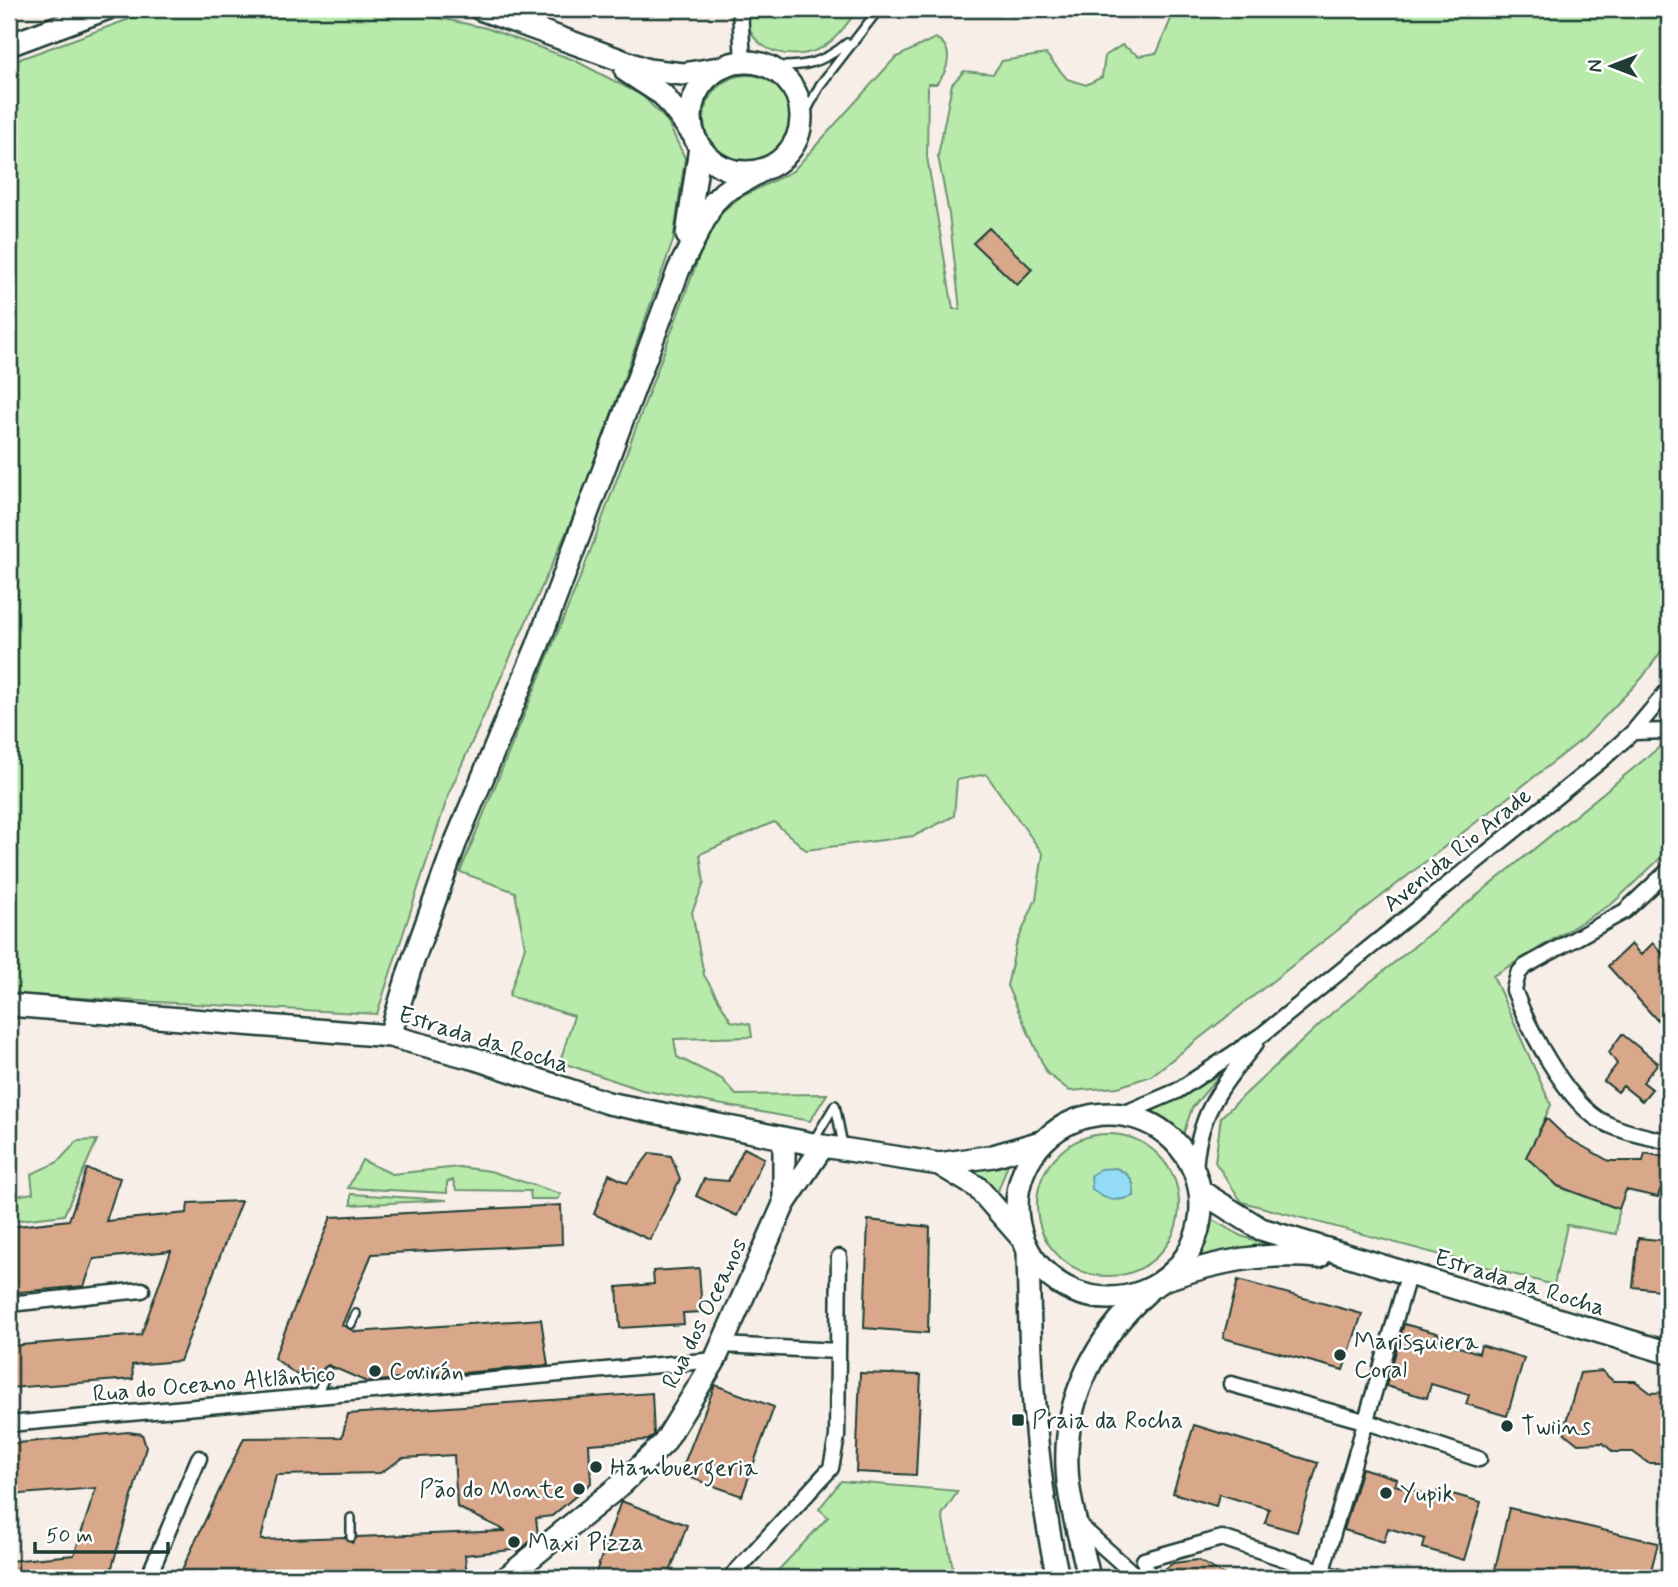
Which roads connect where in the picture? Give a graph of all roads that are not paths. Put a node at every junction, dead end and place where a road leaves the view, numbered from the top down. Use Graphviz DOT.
graph roads {
  1 [pos="106,9"];
  2 [pos="480,9"];
  3 [pos="740,9"];
  4 [pos="879,9"];
  5 [pos="856,36"];
  6 [pos="9,45"];
  7 [pos="587,49"];
  8 [pos="743,62"];
  9 [pos="766,65"];
  10 [pos="721,68"];
  11 [pos="802,120"];
  12 [pos="697,142"];
  13 [pos="761,171"];
  14 [pos="679,268"];
  15 [pos="1669,689"];
  16 [pos="1669,731"];
  17 [pos="1633,732"];
  18 [pos="1669,870"];
  19 [pos="9,1005"];
  20 [pos="1264,1034"];
  21 [pos="390,1036"];
  22 [pos="1123,1115"];
  23 [pos="785,1139"];
  24 [pos="1044,1141"];
  25 [pos="1669,1142"];
  26 [pos="826,1147"];
  27 [pos="939,1164"];
  28 [pos="1197,1182"];
  29 [pos="784,1204"];
  30 [pos="1026,1245"];
  31 [pos="839,1257"];
  32 [pos="1356,1260"];
  33 [pos="1408,1276"];
  34 [pos="1159,1283"];
  35 [pos="142,1290"];
  36 [pos="9,1304"];
  37 [pos="356,1314"];
  38 [pos="351,1324"];
  39 [pos="719,1352"];
  40 [pos="838,1352"];
  41 [pos="1669,1353"];
  42 [pos="328,1371"];
  43 [pos="1231,1384"];
  44 [pos="317,1394"];
  45 [pos="1364,1421"];
  46 [pos="9,1424"];
  47 [pos="199,1458"];
  48 [pos="1479,1460"];
  49 [pos="351,1518"];
  50 [pos="1078,1524"];
  51 [pos="351,1537"];
  52 [pos="1322,1571"];
  53 [pos="148,1578"];
  54 [pos="506,1578"];
  55 [pos="730,1578"];
  56 [pos="1058,1578"];
  57 [pos="1089,1578"];
  58 [pos="1138,1578"];
  59 [pos="1148,1578"];
  60 [pos="1342,1578"];
  1 -- 6 [label="street"];
  2 -- 7 [label="street"];
  3 -- 8 [label="street"];
  4 -- 5 [label="lane"];
  5 -- 9 [label="lane"];
  5 -- 11 [label="lane"];
  7 -- 10 [label="street"];
  7 -- 12 [label="street"];
  8 -- 9 [label="street"];
  8 -- 10 [label="street"];
  9 -- 11 [label="street"];
  10 -- 12 [label="street"];
  11 -- 13 [label="street"];
  12 -- 13 [label="street"];
  12 -- 14 [label="street"];
  13 -- 14 [label="street"];
  14 -- 21 [label="street"];
  15 -- 17 [label="street, Avenida Rio Arade"];
  16 -- 17 [label="street"];
  17 -- 20 [label="street, Avenida Rio Arade"];
  18 -- 25 [label="street"];
  19 -- 21 [label="street, Estrada da Rocha"];
  20 -- 22 [label="street"];
  20 -- 28 [label="street"];
  21 -- 23 [label="street, Estrada da Rocha"];
  22 -- 24 [label="street"];
  22 -- 28 [label="street"];
  23 -- 26 [label="street, Estrada da Rocha"];
  23 -- 29 [label="street"];
  24 -- 27 [label="street, Estrada da Rocha"];
  24 -- 30 [label="street"];
  26 -- 26 [label="lane"];
  26 -- 27 [label="street, Estrada da Rocha"];
  26 -- 29 [label="street"];
  27 -- 30 [label="street, Estrada da Rocha"];
  28 -- 32 [label="street, Estrada da Rocha"];
  28 -- 34 [label="street"];
  29 -- 39 [label="street, Rua dos Oceanos"];
  30 -- 34 [label="street"];
  30 -- 56 [label="street"];
  31 -- 40 [label="street"];
  32 -- 33 [label="street, Estrada da Rocha"];
  32 -- 34 [label="street, Estrada da Rocha"];
  33 -- 41 [label="street, Estrada da Rocha"];
  33 -- 45 [label="street"];
  34 -- 50 [label="street"];
  35 -- 36 [label="street"];
  37 -- 38 [label="lane"];
  39 -- 40 [label="street, Rua do Oceano Altlântico"];
  39 -- 44 [label="street, Rua do Oceano Altlântico"];
  39 -- 54 [label="street, Rua dos Oceanos"];
  40 -- 55 [label="street"];
  42 -- 44 [label="lane"];
  43 -- 45 [label="street"];
  44 -- 46 [label="street, Rua do Oceano Altlântico"];
  45 -- 48 [label="street"];
  45 -- 52 [label="street"];
  47 -- 53 [label="street"];
  49 -- 51 [label="lane"];
  50 -- 57 [label="street"];
  50 -- 58 [label="street"];
  52 -- 59 [label="street"];
  52 -- 60 [label="street"];
}
